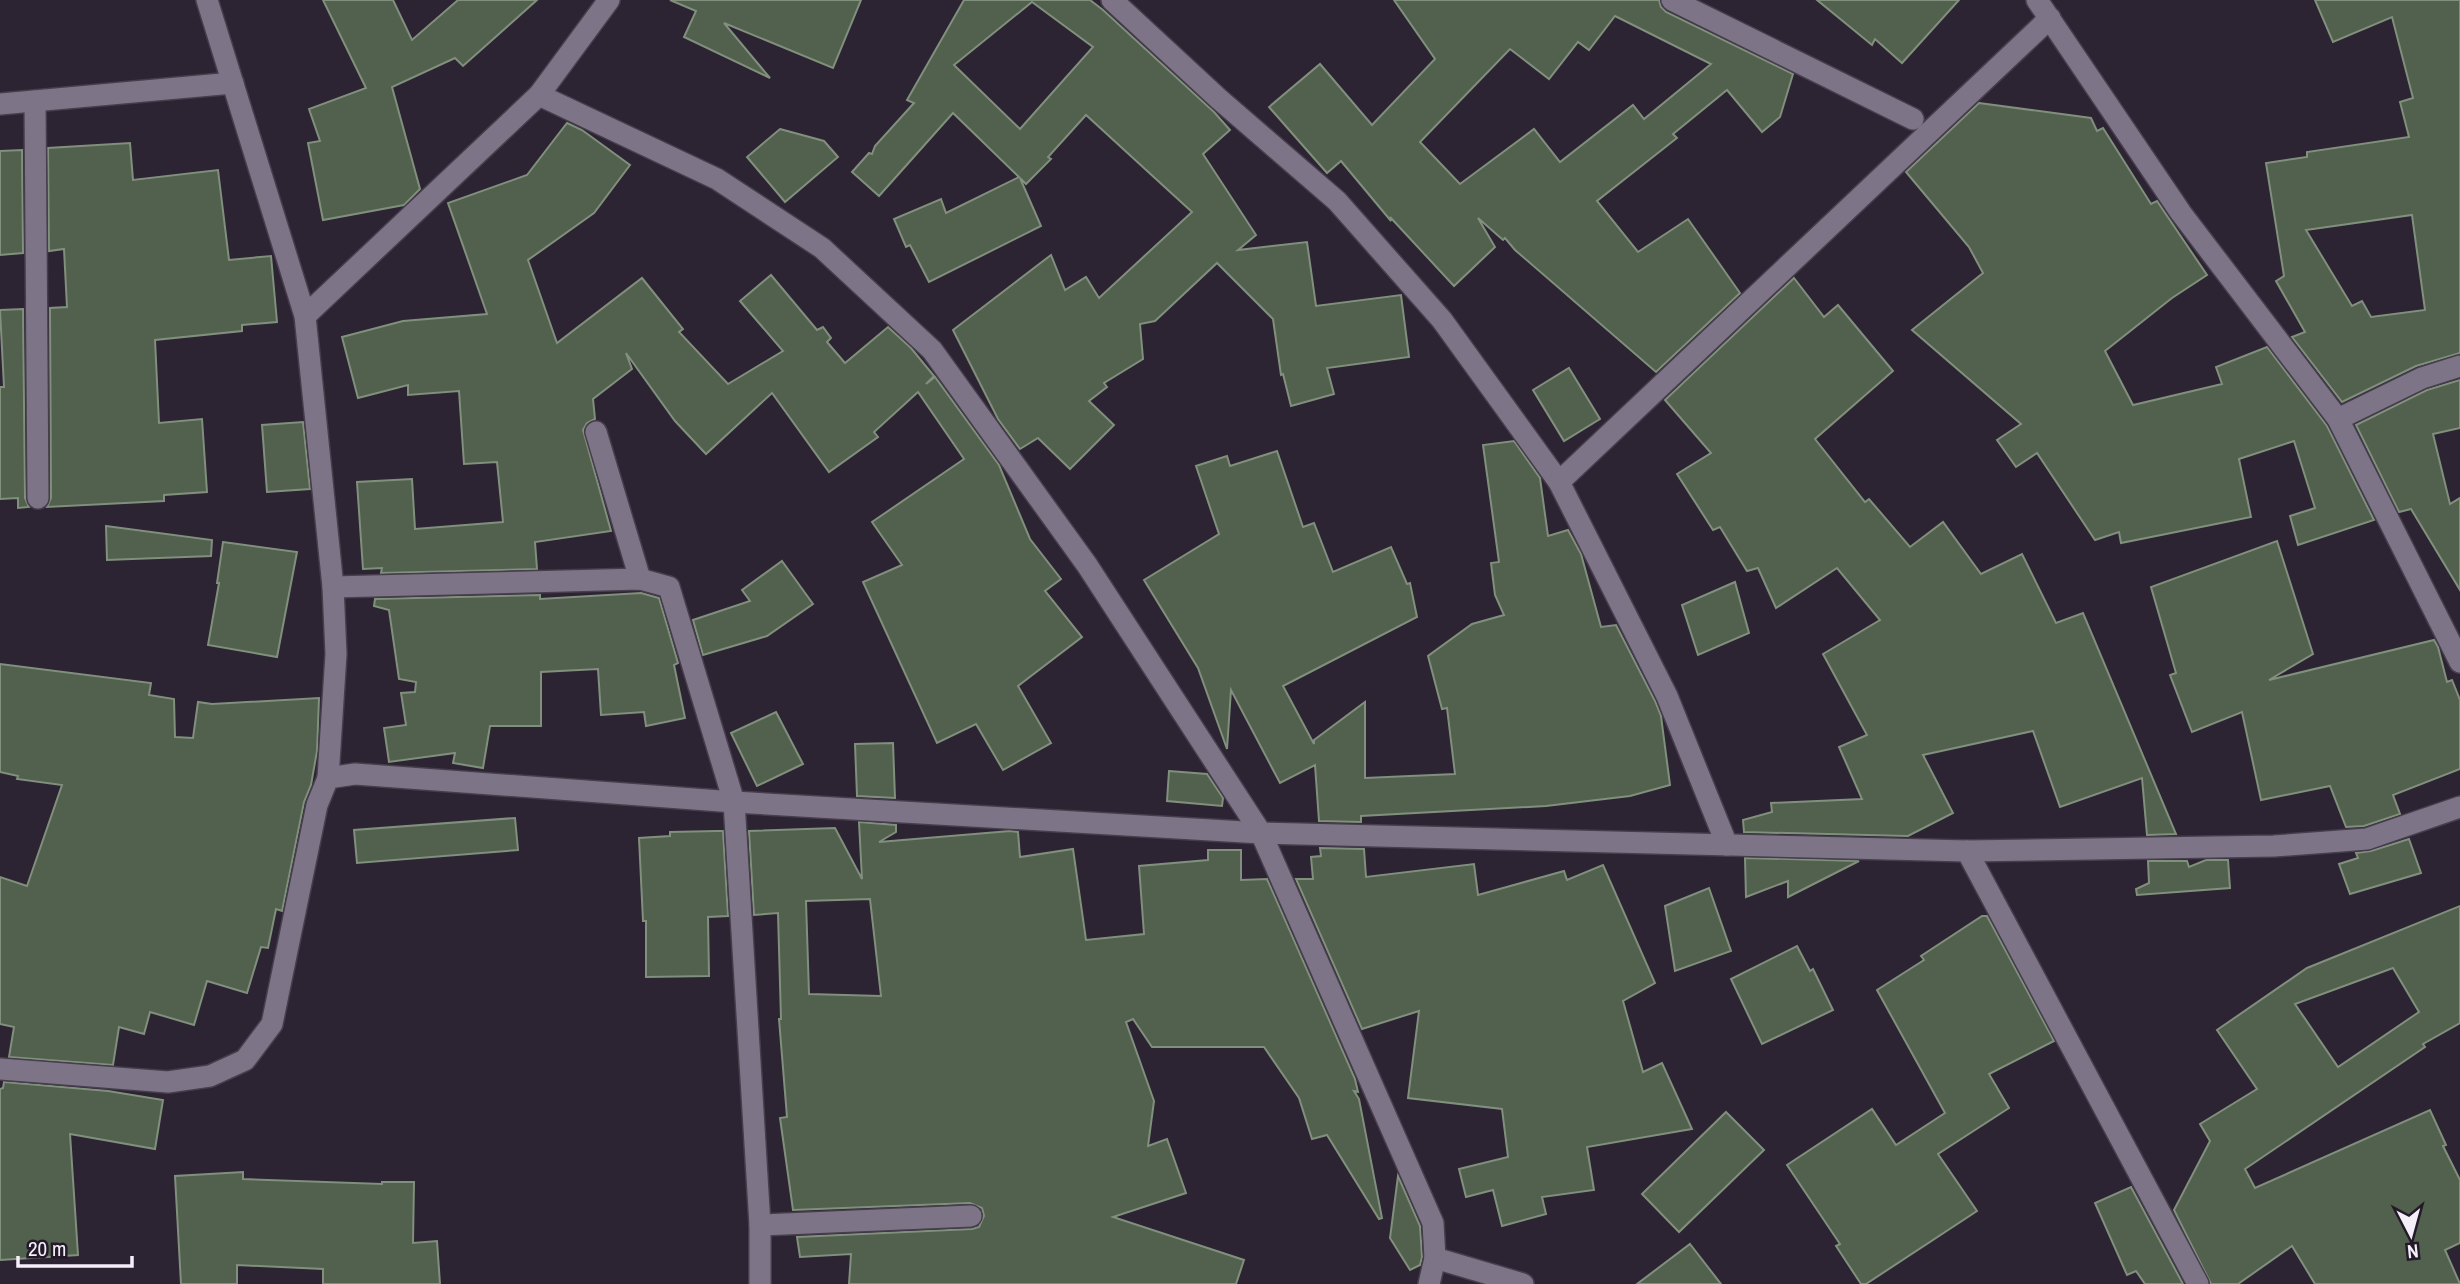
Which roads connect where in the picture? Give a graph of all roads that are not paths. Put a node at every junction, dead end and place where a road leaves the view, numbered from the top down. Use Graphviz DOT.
graph roads {
  1 [pos="207,0"];
  2 [pos="609,0"];
  3 [pos="1112,0"];
  4 [pos="1672,0"];
  5 [pos="2037,0"];
  6 [pos="2050,19"];
  7 [pos="233,83"];
  8 [pos="539,95"];
  9 [pos="35,101"];
  10 [pos="0,104"];
  11 [pos="1913,119"];
  12 [pos="305,316"];
  13 [pos="2460,366"];
  14 [pos="2338,419"];
  15 [pos="596,432"];
  16 [pos="1559,482"];
  17 [pos="38,498"];
  18 [pos="639,579"];
  19 [pos="332,587"];
  20 [pos="2460,662"];
  21 [pos="328,778"];
  22 [pos="733,802"];
  23 [pos="2460,807"];
  24 [pos="1261,833"];
  25 [pos="1727,845"];
  26 [pos="1967,851"];
  27 [pos="0,1069"];
  28 [pos="971,1216"];
  29 [pos="760,1225"];
  30 [pos="1435,1258"];
  31 [pos="760,1284"];
  32 [pos="1429,1284"];
  33 [pos="1523,1284"];
  34 [pos="2197,1284"];
  1 -- 7 [label="street"];
  2 -- 8 [label="street"];
  3 -- 16 [label="street"];
  4 -- 11 [label="street"];
  5 -- 6 [label="street"];
  6 -- 14 [label="street"];
  6 -- 16 [label="street"];
  7 -- 9 [label="street"];
  7 -- 12 [label="street"];
  8 -- 12 [label="street"];
  8 -- 24 [label="street"];
  9 -- 10 [label="street"];
  9 -- 17 [label="street"];
  12 -- 19 [label="street"];
  13 -- 14 [label="street"];
  14 -- 20 [label="street"];
  15 -- 18 [label="street"];
  16 -- 25 [label="street"];
  18 -- 19 [label="street"];
  18 -- 22 [label="street"];
  19 -- 21 [label="street"];
  21 -- 22 [label="street"];
  21 -- 27 [label="street"];
  22 -- 24 [label="street"];
  22 -- 29 [label="street"];
  23 -- 26 [label="street"];
  24 -- 25 [label="street"];
  24 -- 30 [label="street"];
  25 -- 26 [label="street"];
  26 -- 34 [label="street"];
  28 -- 29 [label="street"];
  29 -- 31 [label="street"];
  30 -- 32 [label="street"];
  30 -- 33 [label="street"];
}
